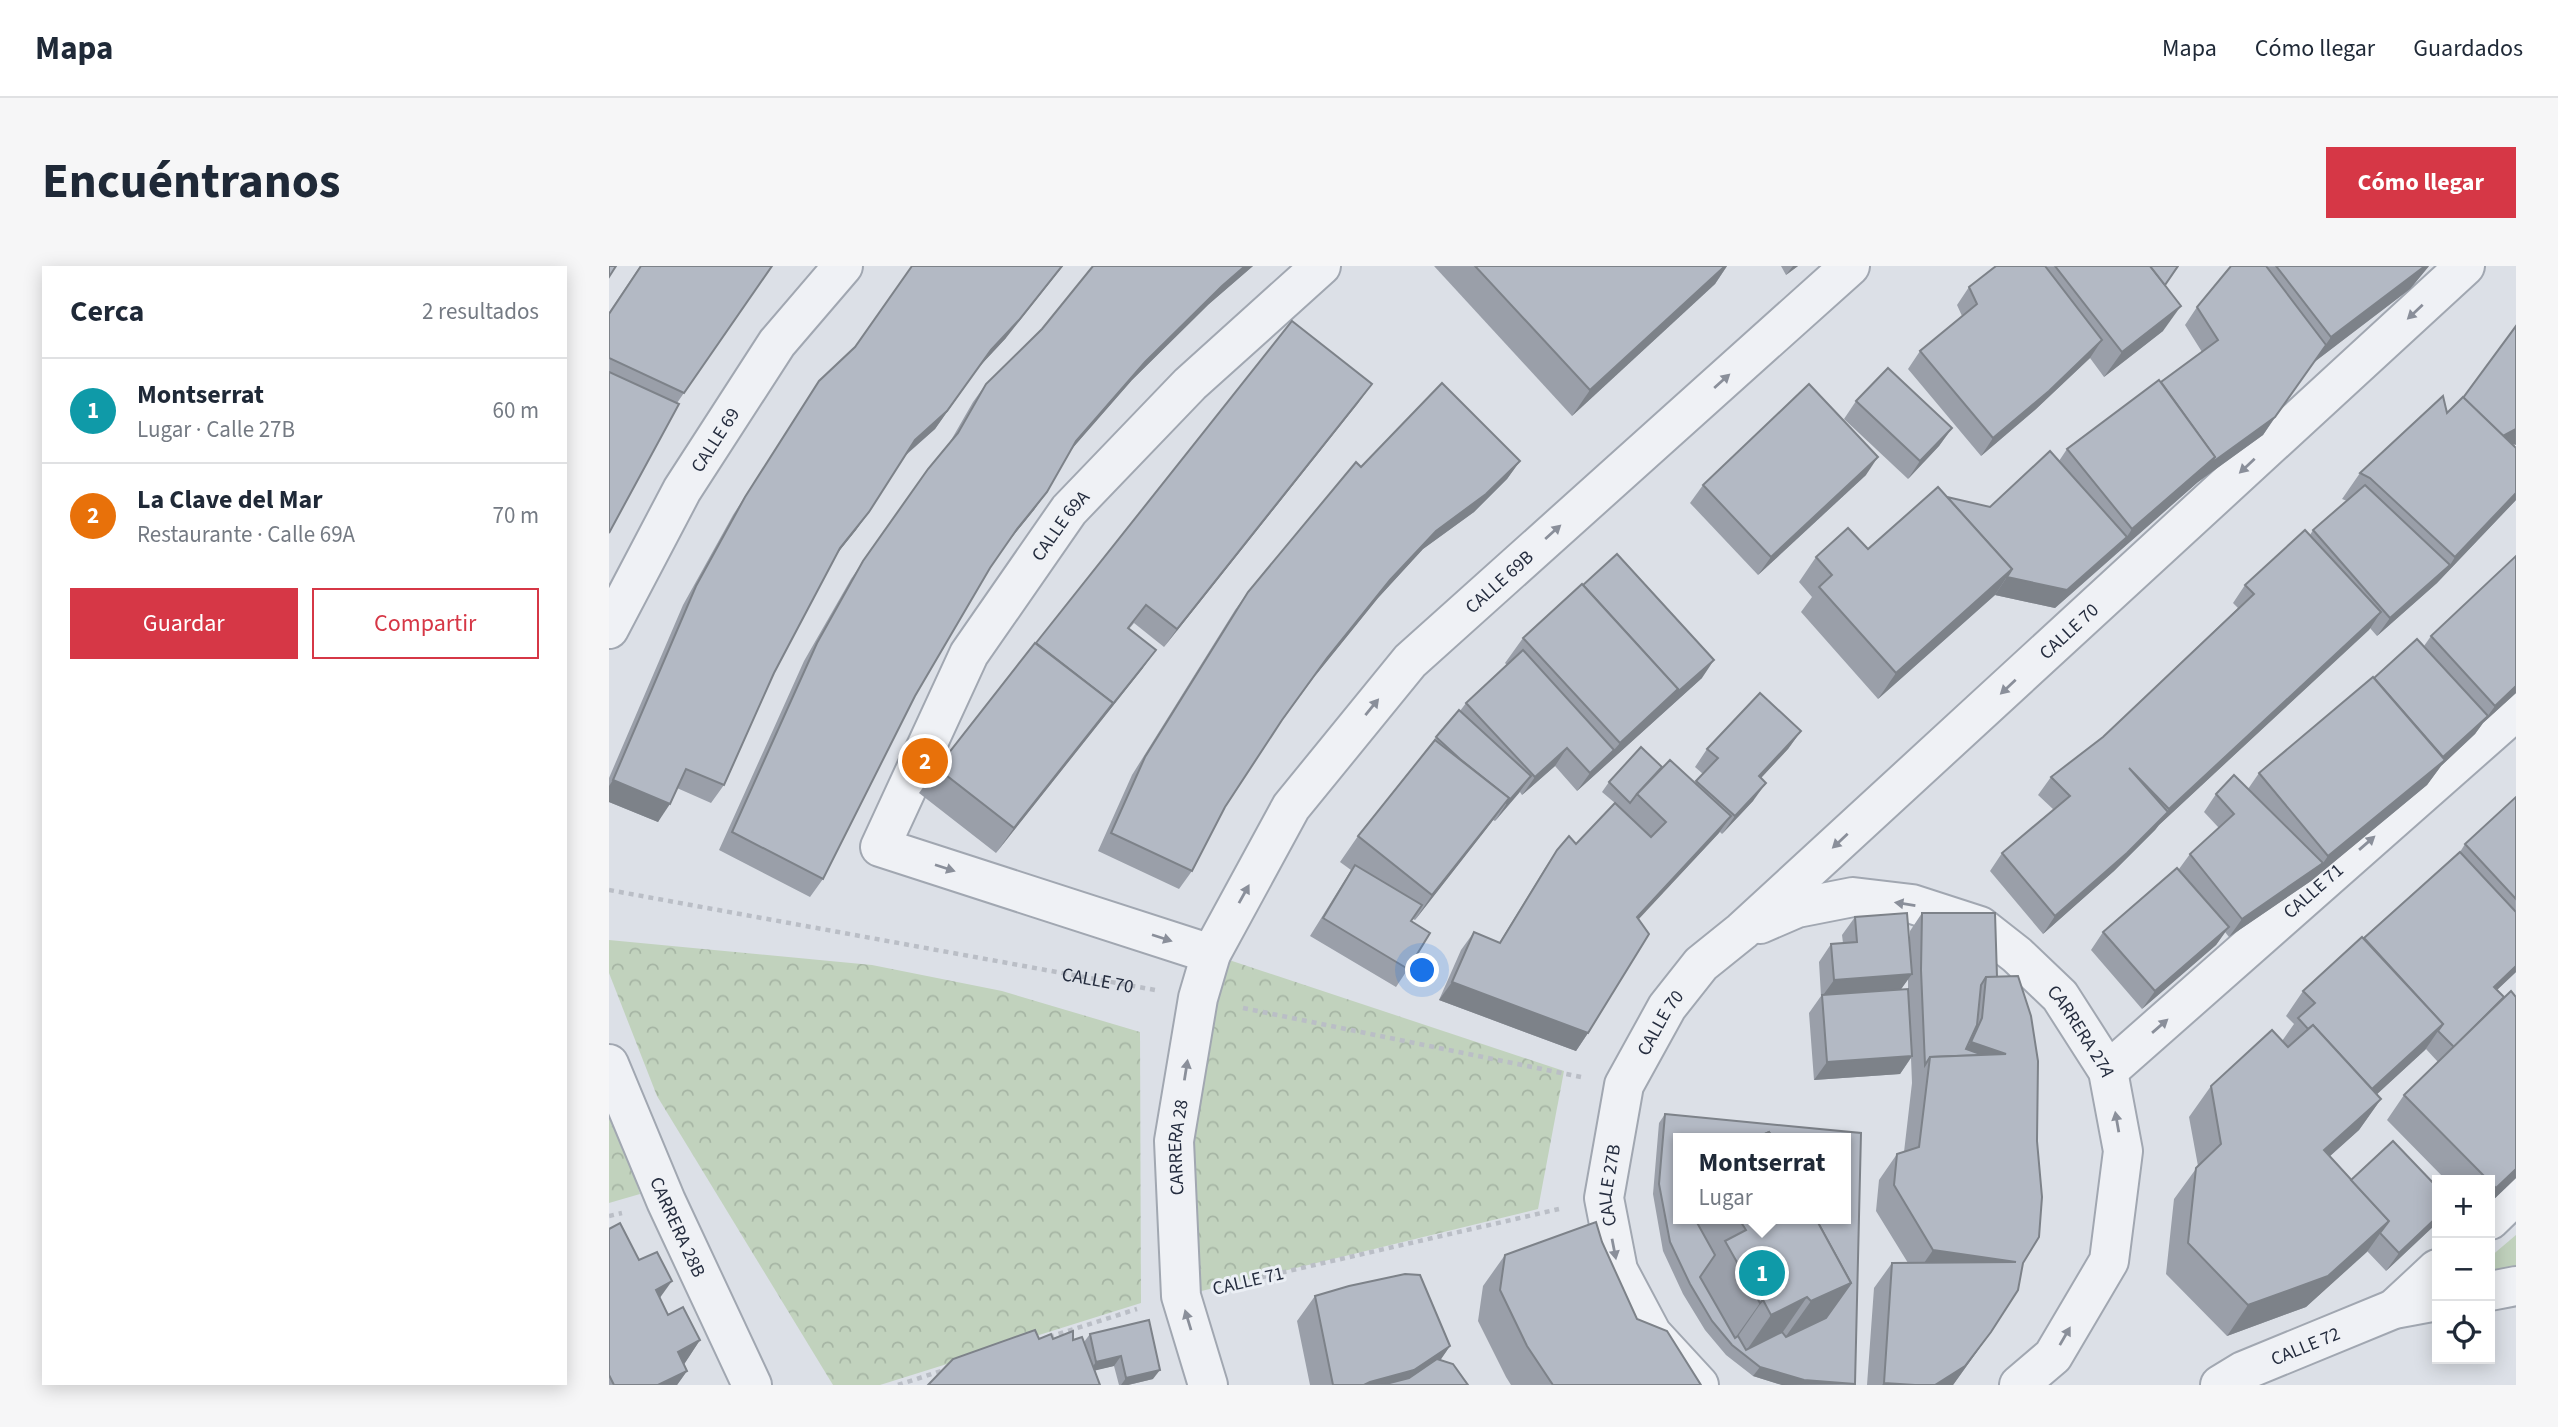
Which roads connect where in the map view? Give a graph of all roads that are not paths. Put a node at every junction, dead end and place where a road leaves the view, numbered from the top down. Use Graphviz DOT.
graph roads {
  1 [pos="843,266"];
  2 [pos="1321,266"];
  3 [pos="1850,266"];
  4 [pos="2465,266"];
  5 [pos="609,629"];
  6 [pos="2516,711"];
  7 [pos="1742,931"];
  8 [pos="1211,954"];
  9 [pos="609,1064"];
  10 [pos="2109,1071"];
  11 [pos="1624,1085"];
  12 [pos="2516,1195"];
  13 [pos="2495,1215"];
  14 [pos="2432,1274"];
  15 [pos="2516,1286"];
  16 [pos="2495,1290"];
  17 [pos="2432,1302"];
  18 [pos="2394,1309"];
  19 [pos="752,1385"];
  20 [pos="1207,1385"];
  21 [pos="1699,1385"];
  22 [pos="2019,1385"];
  23 [pos="2220,1385"];
  1 -- 5 [label="street, CALLE 69"];
  2 -- 8 [label="street, CALLE 69A, one-way"];
  8 -- 3 [label="street, CALLE 69B, one-way"];
  4 -- 7 [label="street, CALLE 70, one-way"];
  10 -- 6 [label="street, CALLE 71, one-way"];
  10 -- 7 [label="street, CARRERA 27A, one-way"];
  7 -- 11 [label="street, CALLE 70"];
  20 -- 8 [label="street, CARRERA 28, one-way"];
  9 -- 19 [label="street, CARRERA 28B"];
  22 -- 10 [label="street, CARRERA 27A, one-way"];
  11 -- 21 [label="street, CALLE 27B, one-way"];
  12 -- 13 [label="street"];
  14 -- 18 [label="street, CALLE 72"];
  15 -- 16 [label="street"];
  17 -- 18 [label="street, CALLE 72"];
  18 -- 23 [label="street, CALLE 72"];
}
